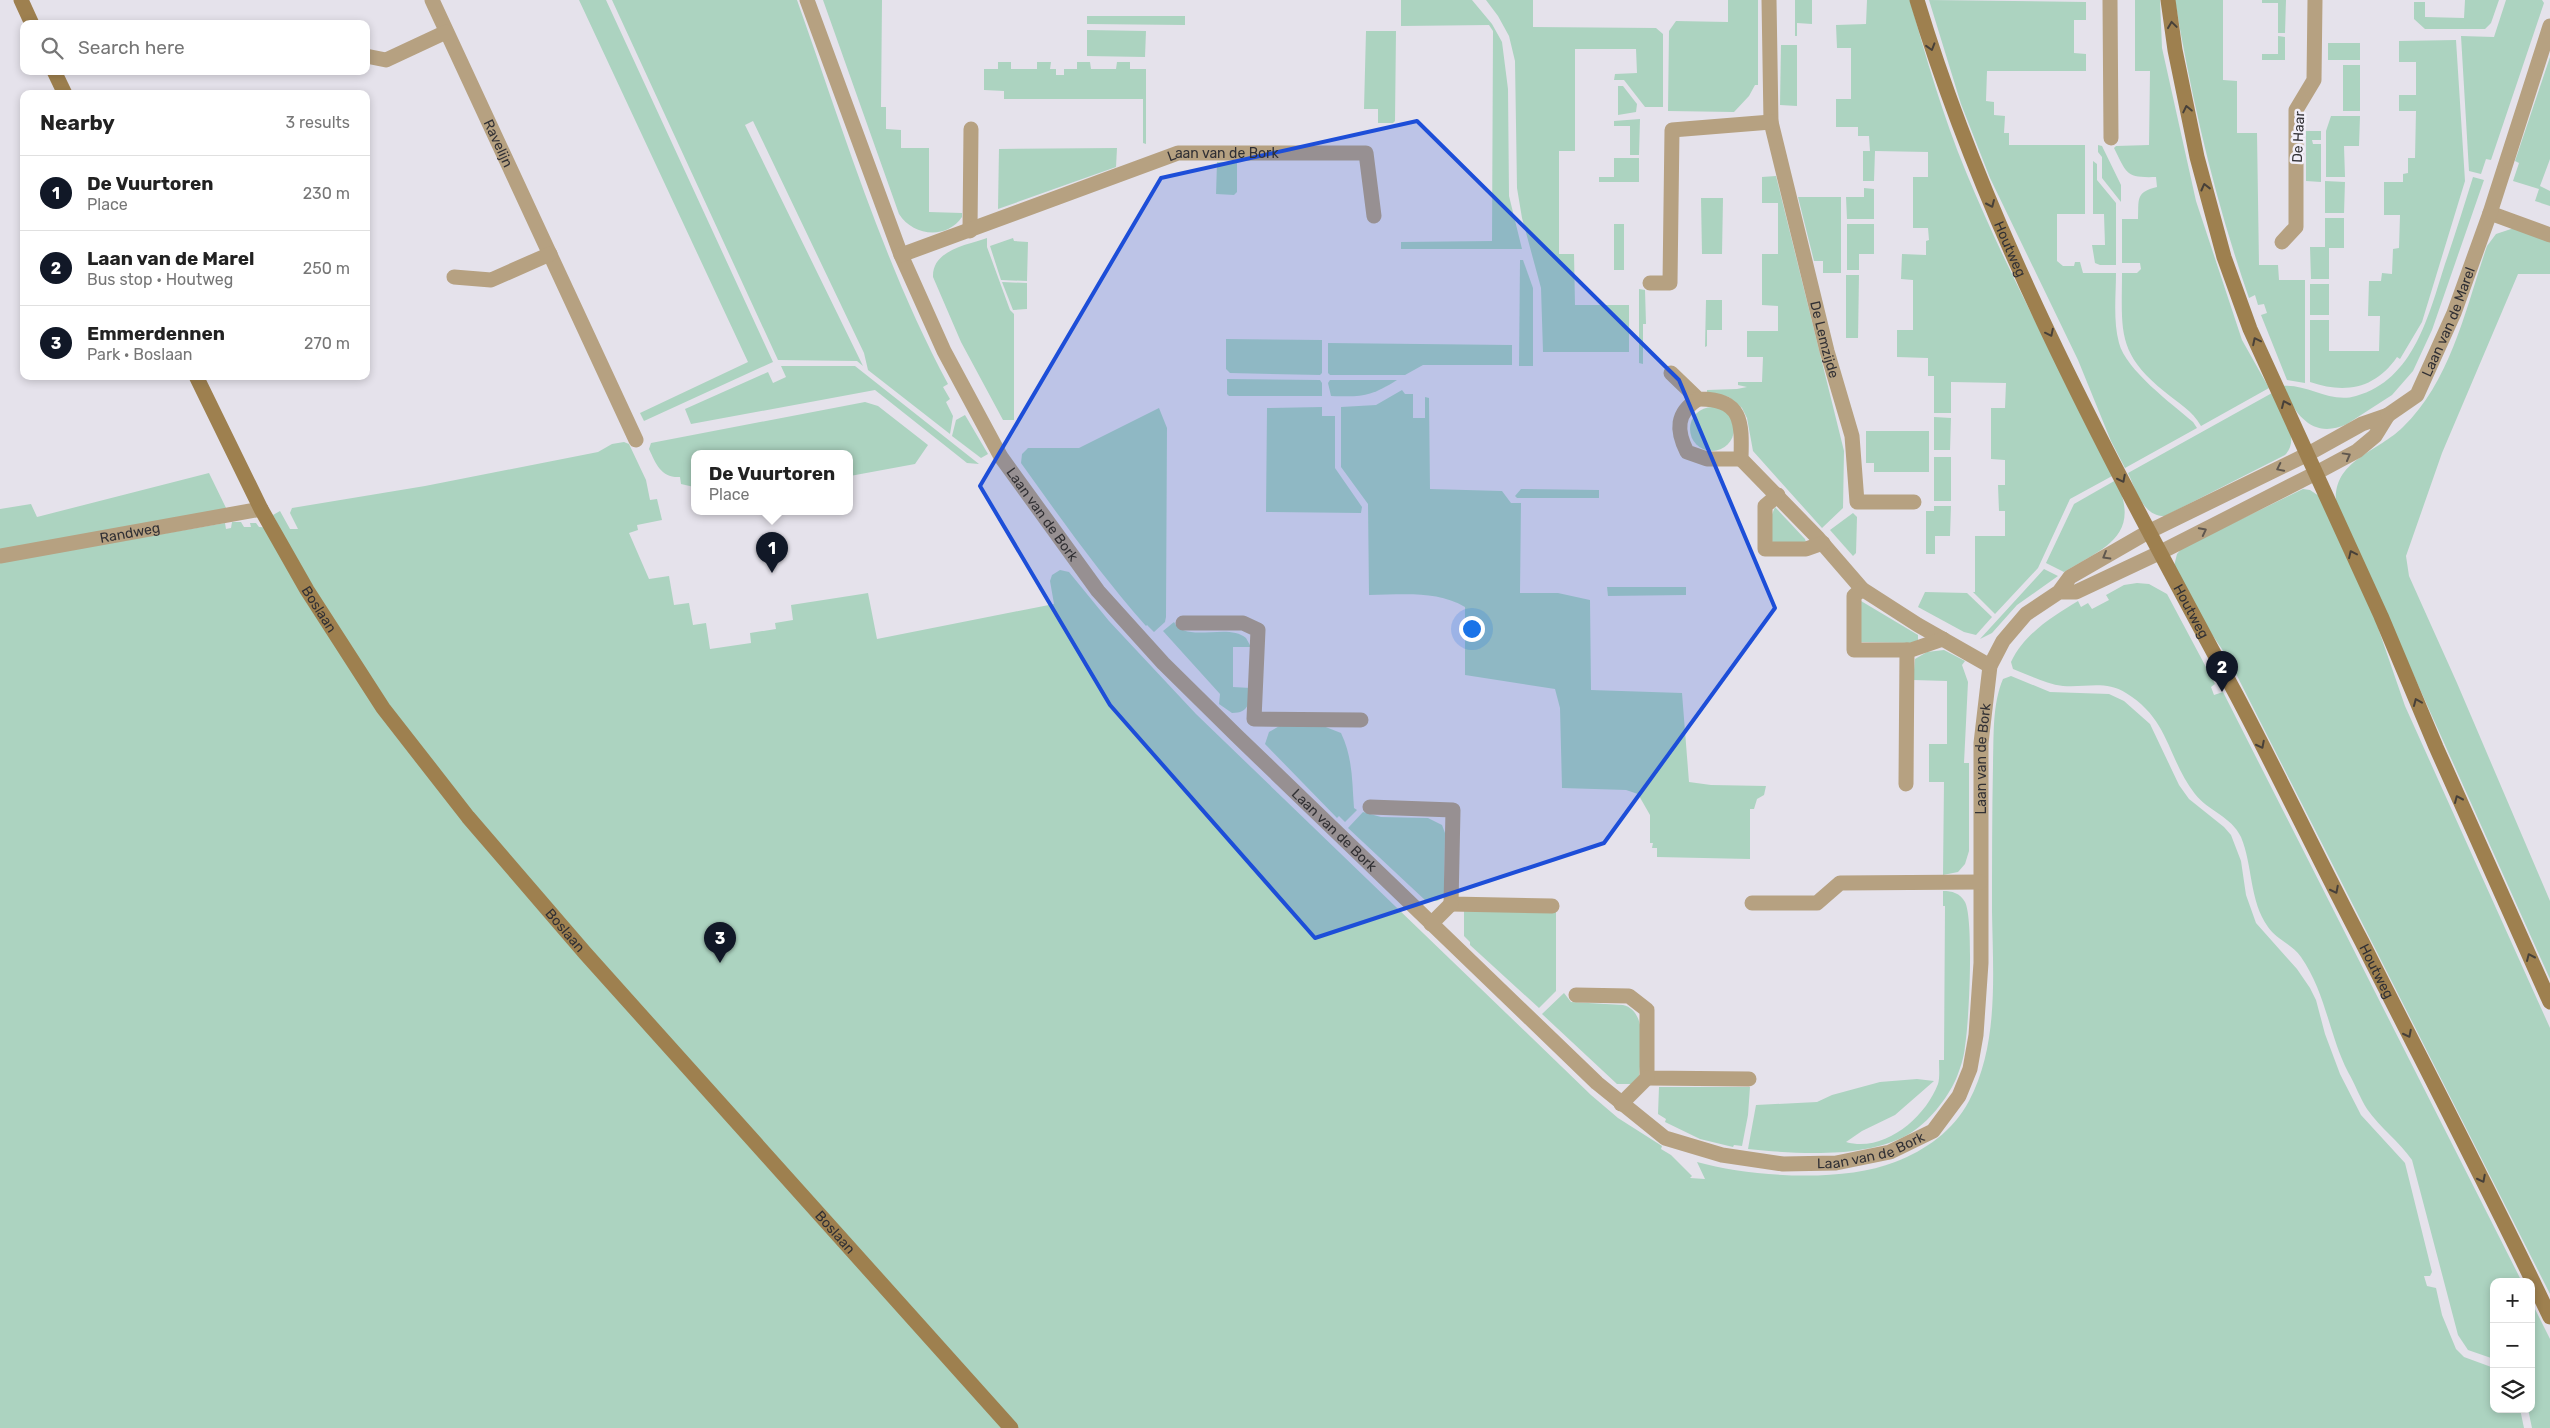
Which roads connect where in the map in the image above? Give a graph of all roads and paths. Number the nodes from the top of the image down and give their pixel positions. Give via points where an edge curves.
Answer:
1 (21, 0) edge
2 (432, 0) edge
3 (807, 0) edge
4 (1769, 0) edge
5 (1917, 0) edge
6 (2110, 0) edge
7 (2168, 0) edge
8 (2315, 0) edge
9 (30, 20) edge
10 (2550, 26) edge
11 (446, 32) junction
12 (370, 57) edge
13 (56, 75) edge
14 (62, 90) edge
15 (1771, 122) junction
16 (971, 129) dead end
17 (2111, 138) dead end
18 (2490, 214) junction
19 (1374, 216) dead end
20 (970, 231) junction
21 (2550, 235) edge
22 (2282, 242) dead end
23 (550, 254) junction
24 (901, 255) junction
25 (454, 277) dead end
26 (1650, 283) dead end
27 (1671, 373) dead end
28 (198, 380) edge
29 (1698, 399) junction
30 (2388, 415) junction
31 (636, 440) dead end
32 (2308, 454) junction
33 (1741, 459) junction
34 (2316, 473) junction
35 (1778, 495) junction
36 (1914, 502) dead end
37 (261, 509) junction
38 (2148, 532) junction
39 (1823, 543) junction
40 (2159, 553) junction
41 (0, 556) edge
42 (1862, 588) junction
43 (2059, 592) junction
44 (1183, 623) dead end
45 (1943, 639) junction
46 (1907, 650) junction
47 (1990, 666) junction
48 (1254, 719) junction
49 (1361, 720) dead end
50 (1236, 735) junction
51 (1906, 784) dead end
52 (1370, 806) dead end
53 (1980, 882) junction
54 (1752, 903) dead end
55 (1451, 904) junction
56 (1552, 906) dead end
57 (1431, 924) junction
58 (1576, 995) dead end
59 (2550, 1002) edge
60 (1647, 1078) junction
61 (1750, 1079) dead end
62 (1621, 1104) junction
63 (2550, 1317) edge
64 (1011, 1428) edge

1 - 9 street
2 - 11 street, Ravelijn
3 - 24 street, Laan van de Bork
4 - 15 street, De Lemzijde
5 -> 38 street, Houtweg via 1938,70 1971,159 2029,289
6 - 17 street
32 -> 7 street via 2250,329 2224,257 2197,157
8 - 22 street, De Haar via 2314,80 2296,110 2296,227
10 - 18 street, Laan van de Marel
11 - 12 street via 386,60
11 - 23 street, Ravelijn
13 - 14 street
15 - 26 street via 1672,130 1670,283
15 - 36 street, De Lemzijde via 1827,351 1852,436 1856,502
16 - 20 street
18 - 21 street
18 - 30 street, Laan van de Marel via 2454,314 2417,395
19 - 20 street, Laan van de Bork via 1366,153 1178,153
20 - 24 street, Laan van de Bork
23 - 25 street via 491,280
23 - 31 street, Ravelijn
24 - 50 street, Laan van de Bork via 944,351 1003,460 1098,591 1163,663
27 - 29 street
28 - 37 street, Boslaan
29 - 33 street via 1715,398 1733,408 1742,427
29 - 33 street via 1688,405 1680,416 1681,438 1687,452 1707,459
30 - 32 street, Laan van de Marel via 2362,424
34 -> 30 street, Laan van de Marel via 2357,451 2376,436
32 - 34 street
32 -> 38 street, Laan van de Marel
33 - 35 street
40 -> 34 street, Laan van de Marel
59 -> 34 street
35 - 39 street
35 - 39 street via 1765,506 1765,549 1806,549
37 - 41 street, Randweg
37 - 64 street, Boslaan via 307,590 383,708 468,817 585,953
38 - 40 street, Houtweg
38 -> 43 street, Laan van de Bork via 2070,578
39 - 42 street
40 - 43 street, Laan van de Bork via 2076,592
40 -> 63 street, Houtweg via 2239,701
42 - 45 street
42 - 46 street via 1854,596 1854,650
43 - 47 street, Laan van de Bork via 2026,614 2003,641
44 - 48 street via 1243,623 1258,630
45 - 46 street
45 - 47 street
46 - 51 street
47 - 53 street, Laan van de Bork via 1981,742
48 - 49 street
48 - 50 street
50 - 57 street, Laan van de Bork
52 - 55 street via 1452,810
53 - 54 street via 1840,883 1817,903
53 - 62 street, Laan van de Bork via 1981,963 1970,1069 1959,1096 1932,1131 1890,1152 1836,1163 1784,1164 1722,1155 1665,1138
55 - 56 street
55 - 57 street
57 - 62 street, Laan van de Bork
58 - 60 street via 1629,996 1647,1010
60 - 61 street
60 - 62 street

